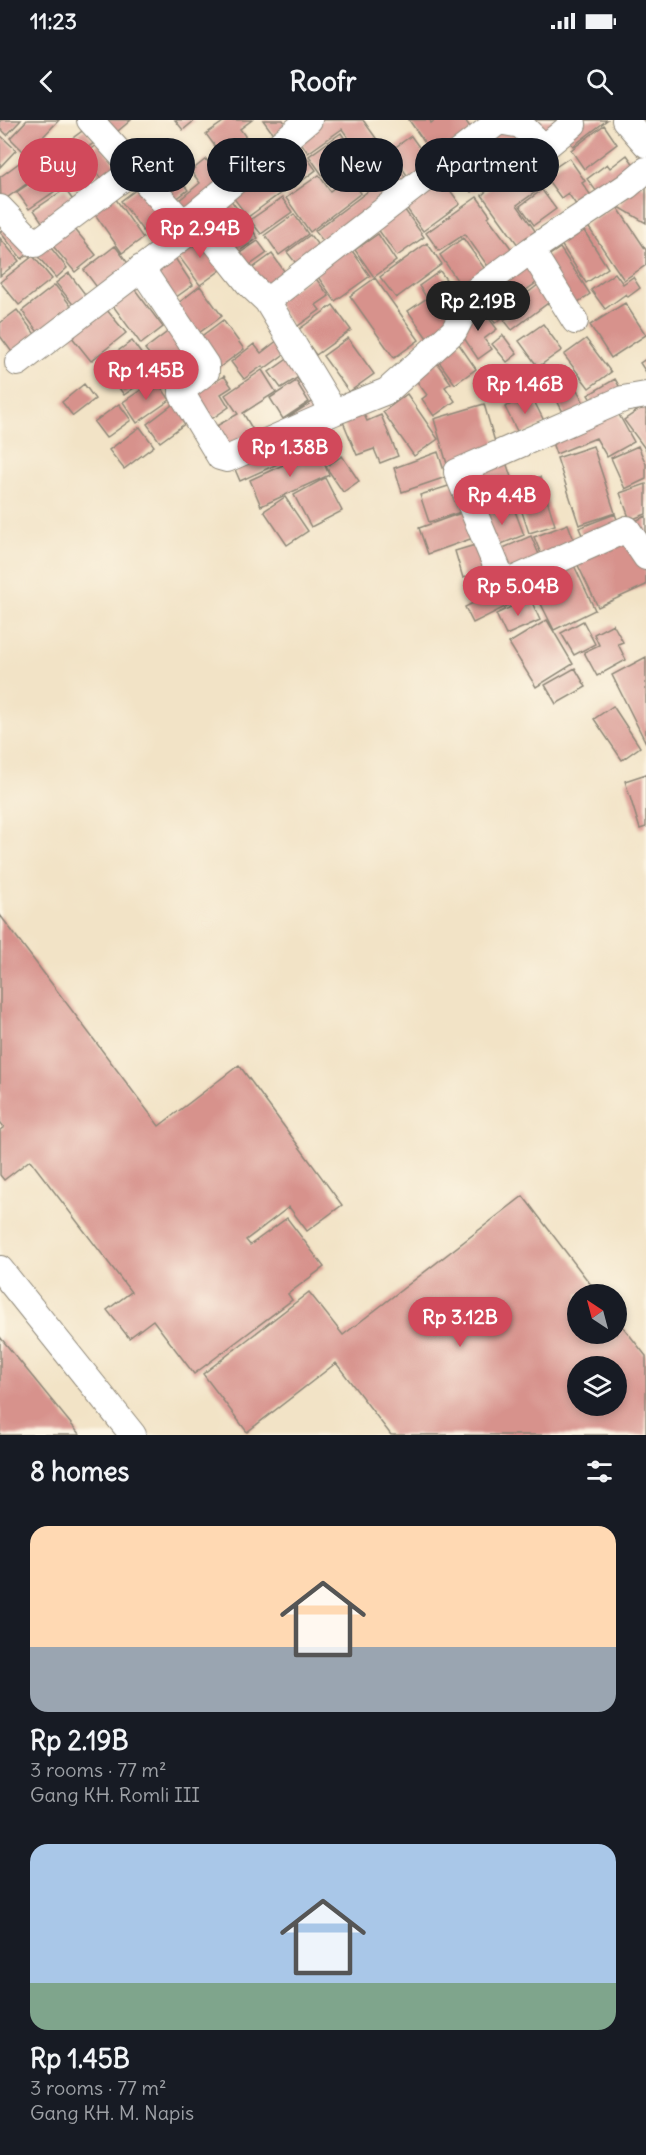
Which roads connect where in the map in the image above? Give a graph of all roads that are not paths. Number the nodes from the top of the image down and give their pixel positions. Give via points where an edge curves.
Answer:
1 (90, 120) edge
2 (309, 120) edge
3 (572, 120) edge
4 (625, 120) edge
5 (110, 142) edge
6 (646, 144) edge
7 (646, 170) edge
8 (110, 188) edge
9 (159, 192) edge
10 (0, 208) edge
11 (188, 219) junction
12 (531, 250) junction
13 (141, 268) junction
14 (267, 301) junction
15 (575, 321) dead end
16 (18, 363) dead end
17 (646, 395) edge
18 (334, 412) junction
19 (646, 557) edge
20 (0, 1269) edge
21 (133, 1435) edge

1 - 5 street
2 - 11 street
3 - 14 street via 573,124 544,148 521,125 499,121
4 - 6 street
7 - 12 street
8 - 10 street via 35,244
9 - 11 street
11 - 13 street via 189,232
11 - 14 street
12 - 15 street
12 - 18 street via 474,292 454,331 387,391
13 - 16 street
13 - 18 street via 206,364 206,372 182,394 220,457 227,459
14 - 18 street
17 - 19 street via 623,399 457,472 504,584 627,529
20 - 21 street

